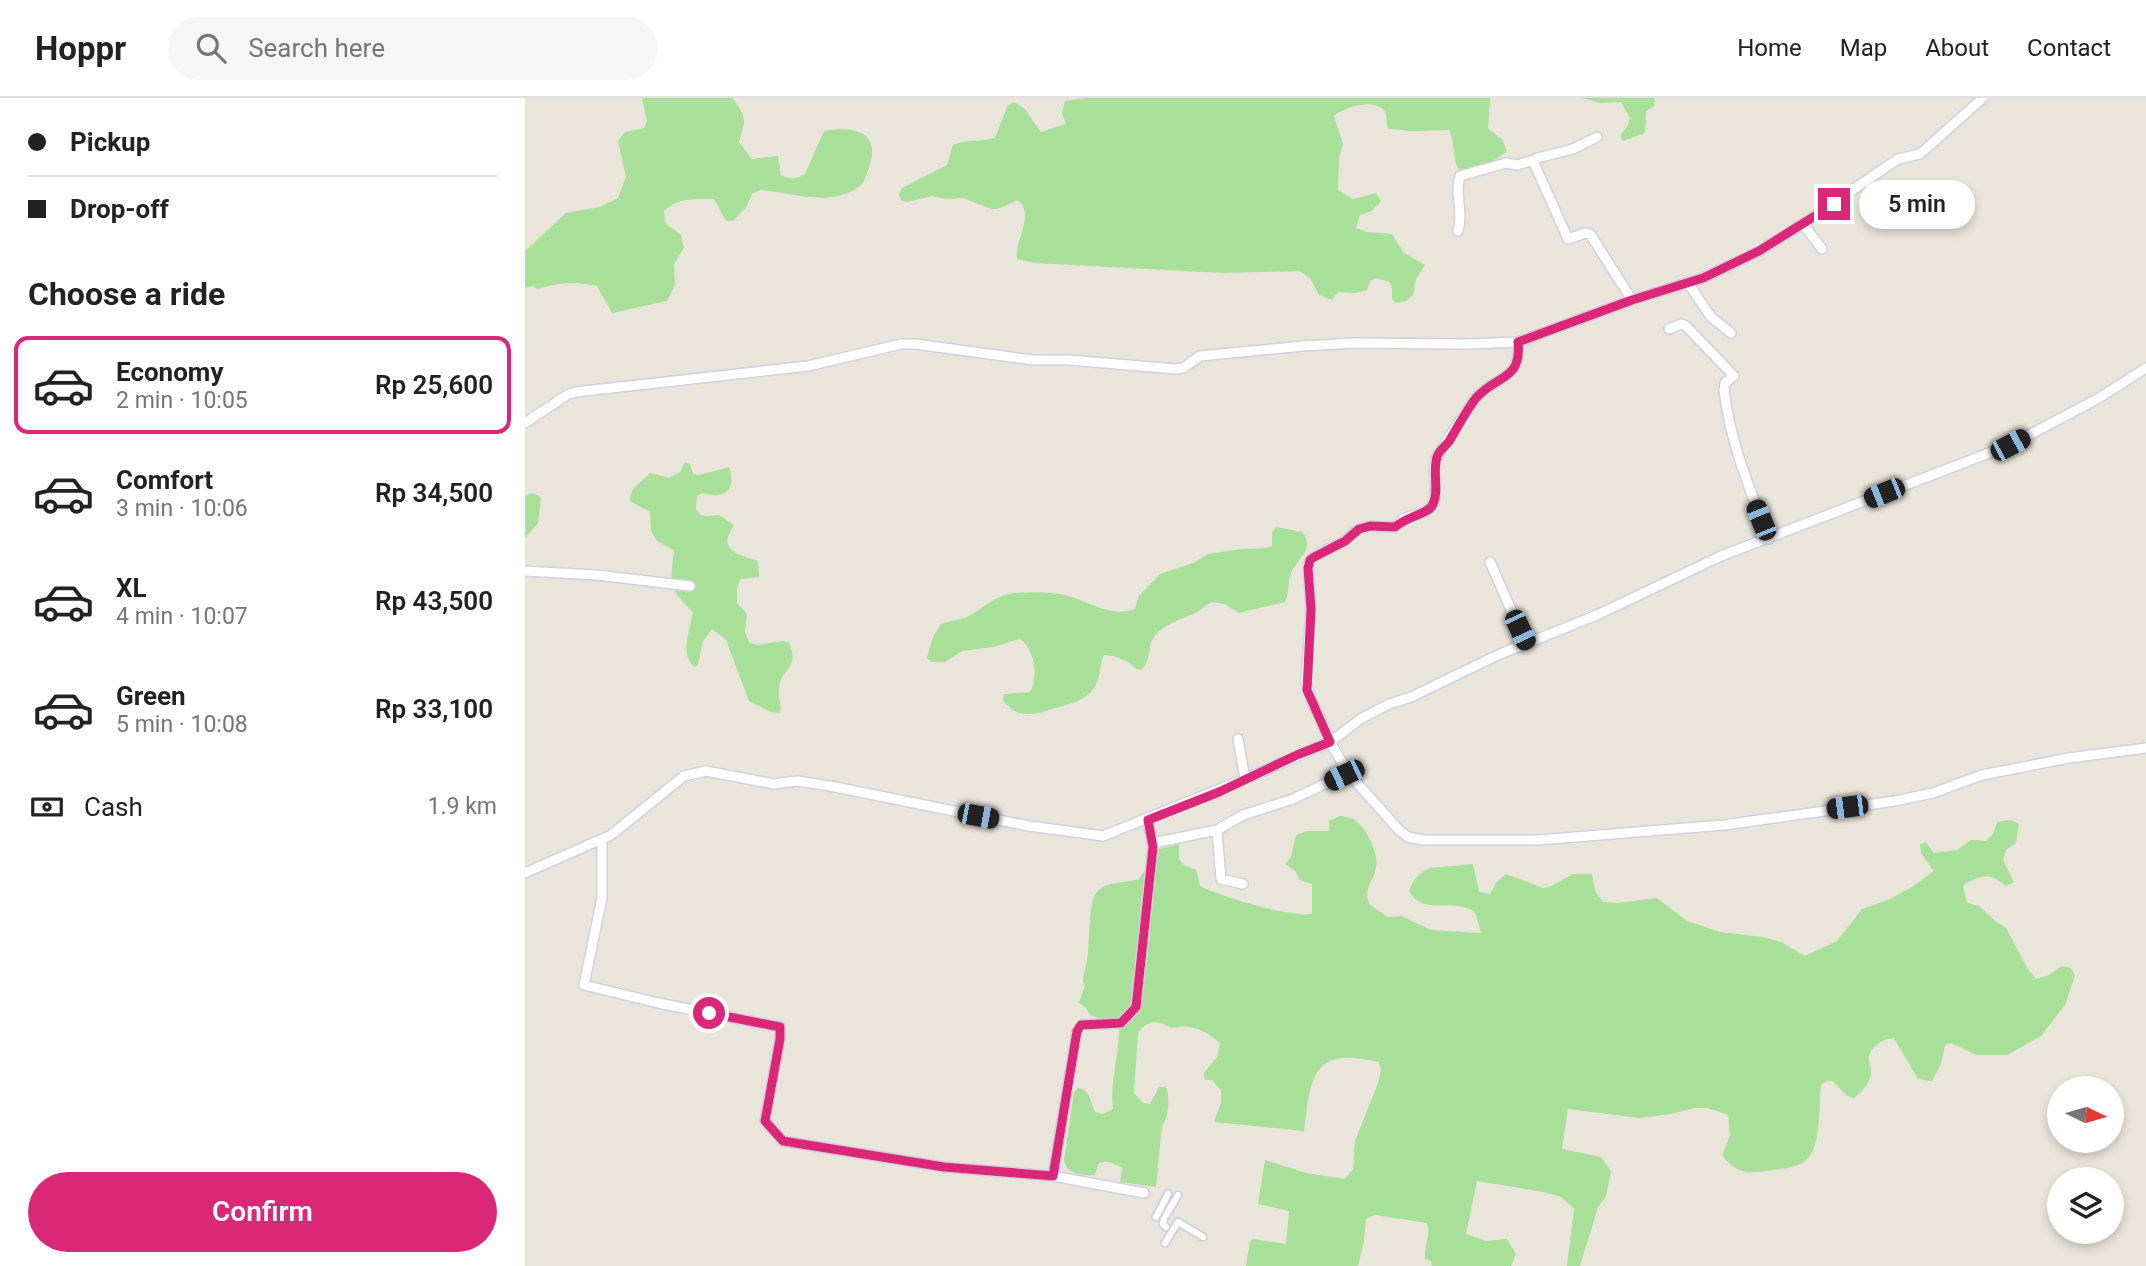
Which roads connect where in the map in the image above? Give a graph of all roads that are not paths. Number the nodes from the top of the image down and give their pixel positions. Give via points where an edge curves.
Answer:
1 (1983, 98) edge
2 (1597, 137) dead end
3 (1534, 160) junction
4 (1803, 224) junction
5 (1458, 231) dead end
6 (1822, 249) dead end
7 (1688, 283) junction
8 (1632, 300) junction
9 (1669, 329) dead end
10 (1731, 333) dead end
11 (1518, 342) junction
12 (2146, 368) edge
13 (525, 423) edge
14 (1769, 539) junction
15 (1490, 562) dead end
16 (525, 571) edge
17 (690, 586) dead end
18 (1526, 644) junction
19 (1237, 739) dead end
20 (1330, 742) junction
21 (2146, 748) edge
22 (1349, 774) junction
23 (1245, 779) junction
24 (1148, 820) junction
25 (1217, 830) junction
26 (602, 839) junction
27 (1153, 847) junction
28 (525, 873) edge
29 (1243, 884) dead end
30 (1053, 1176) junction
31 (1144, 1193) dead end
32 (1168, 1209) junction
33 (1156, 1217) dead end
34 (1203, 1237) dead end
35 (1165, 1243) dead end

1 - 4 street via 1920,154 1898,159
2 - 3 street
3 - 5 street via 1460,176
3 - 8 street via 1568,239 1590,234
4 - 6 street
4 - 7 street via 1759,251
7 - 8 street
7 - 10 street via 1711,317
8 - 11 street
9 - 14 street via 1686,326 1734,376 1724,390 1728,418
11 - 13 street via 1303,346 1200,356 1176,369 1033,360 901,344 808,366 575,392
11 - 20 street via 1515,368 1477,397 1437,456 1430,508 1395,527 1359,529 1310,560 1307,690
12 - 14 street via 2010,445
14 - 18 street
15 - 18 street
16 - 17 street
18 - 20 street via 1389,704
19 - 23 street
20 - 22 street
20 - 23 street
21 - 22 street via 1982,775 1895,801 1724,825 1538,840 1414,839 1399,830
22 - 25 street via 1293,799 1243,814
23 - 24 street
24 - 26 street via 1103,836 830,786 797,781 774,784 706,771 684,776
24 - 27 street
25 - 27 street via 1158,842
25 - 29 street via 1221,879
26 - 28 street
26 - 30 street via 602,898 584,985 780,1027 765,1121 783,1141 944,1167
27 - 30 street via 1136,1007 1121,1023 1081,1025 1077,1031
30 - 31 street
32 - 33 street
32 - 34 street
32 - 35 street

